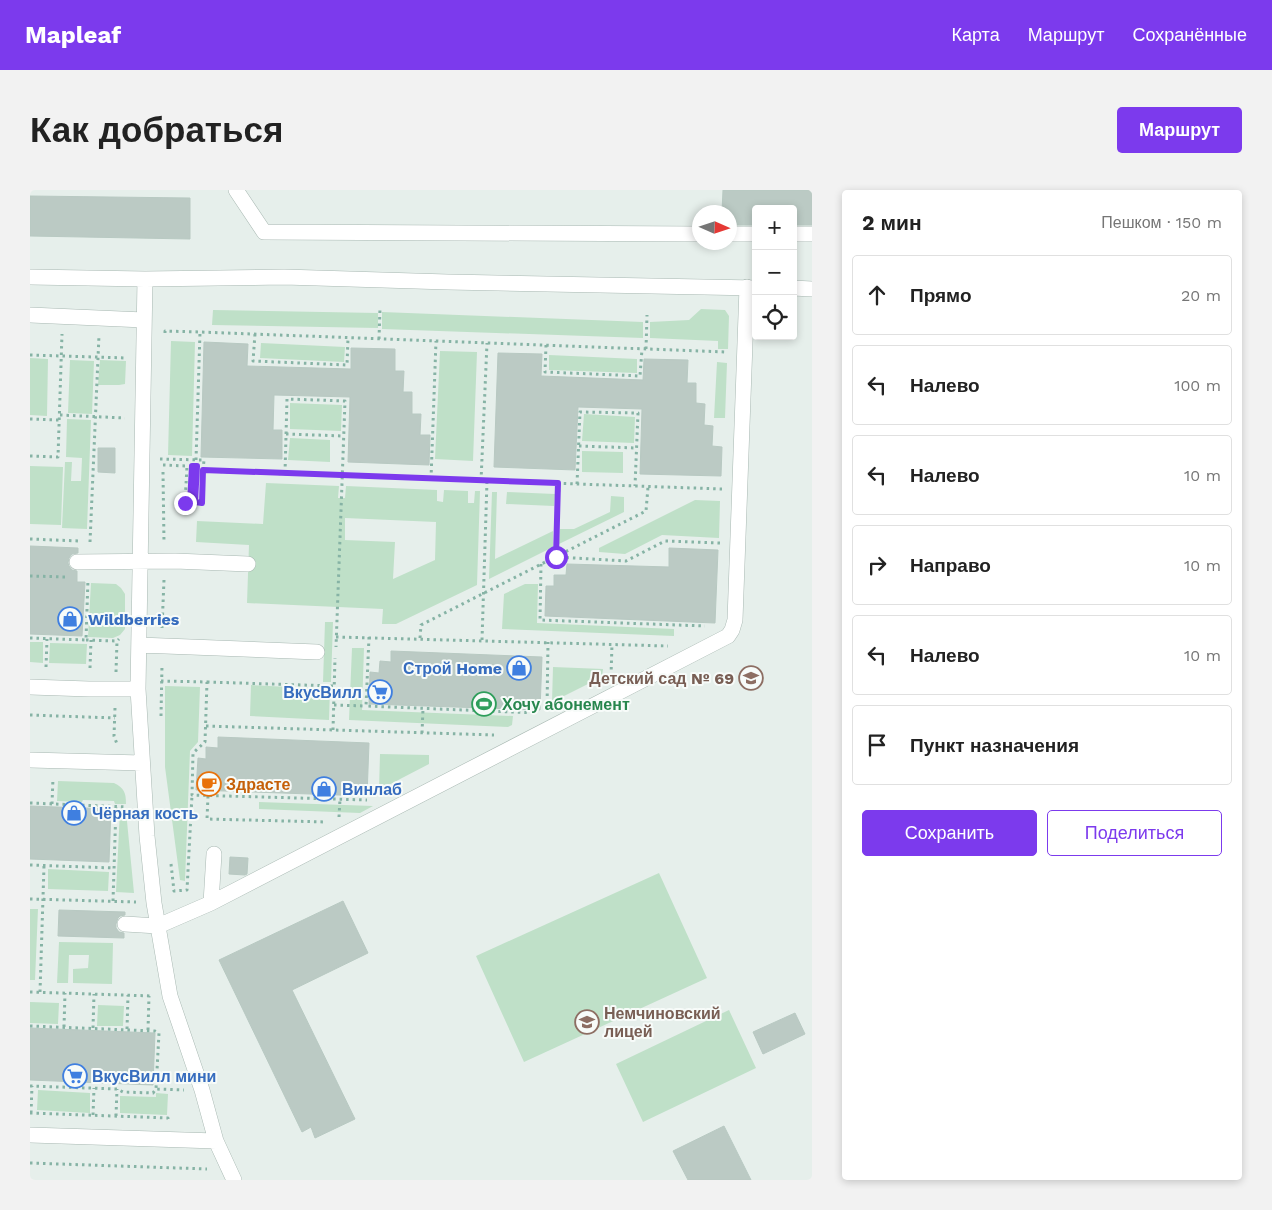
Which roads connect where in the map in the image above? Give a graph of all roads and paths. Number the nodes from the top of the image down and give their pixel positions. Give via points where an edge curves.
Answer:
1 (236, 190) edge
2 (692, 234) edge
3 (737, 234) edge
4 (752, 234) edge
5 (797, 234) edge
6 (812, 234) edge
7 (30, 277) edge
8 (145, 279) junction
9 (751, 287) edge
10 (797, 288) edge
11 (812, 289) edge
12 (380, 308) dead end
13 (30, 315) edge
14 (647, 315) dead end
15 (63, 316) junction
16 (99, 318) junction
17 (144, 320) junction
18 (200, 332) junction
19 (255, 334) junction
20 (348, 338) junction
21 (379, 339) junction
22 (165, 340) dead end
23 (436, 341) junction
24 (487, 343) junction
25 (546, 345) junction
26 (644, 349) junction
27 (731, 352) dead end
28 (30, 355) edge
29 (62, 356) junction
30 (98, 357) junction
31 (127, 358) dead end
32 (59, 418) junction
33 (95, 418) junction
34 (30, 419) edge
35 (143, 419) junction
36 (286, 434) junction
37 (344, 436) junction
38 (579, 446) junction
39 (636, 448) junction
40 (30, 456) edge
41 (163, 459) dead end
42 (178, 459) dead end
43 (196, 460) junction
44 (163, 465) junction
45 (203, 470) junction
46 (285, 474) junction
47 (342, 476) junction
48 (431, 479) junction
49 (481, 481) junction
50 (487, 481) junction
51 (558, 483) junction
52 (577, 484) junction
53 (635, 486) junction
54 (648, 487) junction
55 (725, 490) dead end
56 (90, 542) dead end
57 (723, 543) dead end
58 (556, 557) junction
59 (140, 561) junction
60 (164, 561) junction
61 (77, 562) dead end
62 (248, 564) dead end
63 (541, 564) junction
64 (30, 576) edge
65 (69, 577) dead end
66 (88, 578) dead end
67 (483, 594) junction
68 (714, 627) dead end
69 (336, 636) junction
70 (368, 637) junction
71 (30, 638) edge
72 (420, 638) junction
73 (47, 639) junction
74 (88, 640) junction
75 (482, 640) junction
76 (118, 641) dead end
77 (548, 642) junction
78 (612, 644) junction
79 (139, 645) junction
80 (162, 646) junction
81 (668, 650) dead end
82 (317, 652) dead end
83 (46, 667) dead end
84 (90, 668) dead end
85 (619, 675) dead end
86 (161, 681) junction
87 (207, 682) junction
88 (30, 686) edge
89 (334, 686) junction
90 (138, 689) junction
91 (334, 705) junction
92 (366, 706) junction
93 (423, 708) junction
94 (554, 708) dead end
95 (545, 713) junction
96 (30, 715) edge
97 (115, 718) dead end
98 (534, 718) dead end
99 (160, 720) dead end
100 (206, 726) junction
101 (333, 730) junction
102 (422, 733) junction
103 (491, 740) dead end
104 (30, 760) edge
105 (142, 763) junction
106 (54, 777) dead end
107 (192, 795) junction
108 (208, 796) junction
109 (340, 799) junction
110 (372, 800) dead end
111 (30, 803) edge
112 (52, 804) junction
113 (116, 806) junction
114 (124, 807) dead end
115 (330, 822) dead end
116 (339, 822) dead end
117 (214, 854) dead end
118 (171, 862) dead end
119 (30, 865) edge
120 (44, 866) junction
121 (114, 868) junction
122 (30, 899) edge
123 (43, 899) junction
124 (113, 901) junction
125 (154, 903) junction
126 (211, 903) junction
127 (125, 924) dead end
128 (158, 926) junction
129 (30, 992) edge
130 (40, 992) junction
131 (65, 993) junction
132 (94, 994) junction
133 (128, 995) junction
134 (149, 996) junction
135 (170, 996) junction
136 (30, 1026) edge
137 (64, 1027) junction
138 (93, 1028) junction
139 (127, 1030) junction
140 (148, 1030) junction
141 (31, 1086) edge
142 (94, 1088) junction
143 (117, 1089) junction
144 (156, 1089) junction
145 (202, 1090) junction
146 (30, 1113) edge
147 (93, 1115) dead end
148 (116, 1116) dead end
149 (30, 1135) edge
150 (216, 1141) junction
151 (30, 1163) edge
152 (207, 1169) dead end
153 (234, 1180) edge

1 - 2 lane via 264,232
3 - 4 lane
5 - 6 lane
7 - 8 lane
8 - 9 lane via 284,277
8 - 17 lane
9 - 126 lane via 735,620 728,636
10 - 11 lane
12 - 21 path
13 - 15 lane
14 - 26 path
15 - 16 lane
15 - 29 path
16 - 17 lane
16 - 30 path
17 - 35 lane
18 - 19 path
18 - 22 path via 165,331
18 - 43 path
19 - 20 path
19 - 20 path via 253,361 347,365
20 - 21 path
21 - 23 path
23 - 24 path
23 - 48 path
24 - 25 path
24 - 49 path
25 - 26 path
25 - 26 path via 545,372 555,373 640,376
26 - 27 path
28 - 29 path
29 - 30 path
29 - 32 path
30 - 31 path
30 - 33 path
32 - 33 path
32 - 34 path
32 - 40 path via 58,457
33 - 35 path
33 - 56 path
35 - 59 lane
36 - 37 path
36 - 37 path via 287,399 345,401
36 - 46 path
37 - 47 path
38 - 39 path
38 - 39 path via 580,412 638,414
38 - 52 path
39 - 53 path
41 - 44 path
42 - 43 path
43 - 45 path via 204,460
44 - 45 path via 187,466 185,503 190,503 192,466 197,466 195,502 202,503
44 - 60 path
45 - 46 path
46 - 47 path
47 - 48 path
47 - 69 path
48 - 49 path
49 - 50 path
50 - 51 path
50 - 67 path
51 - 52 path
51 - 58 path
52 - 53 path
53 - 54 path
54 - 55 path
54 - 58 path via 646,511
57 - 58 path via 666,541 626,560
58 - 63 path
59 - 60 lane
59 - 61 lane
59 - 79 lane
60 - 62 lane
60 - 80 path
63 - 67 path
63 - 68 path via 540,620
64 - 65 path
66 - 74 path
67 - 72 path via 421,625
67 - 75 path
69 - 70 path
69 - 89 path
70 - 72 path
70 - 92 path
71 - 73 path
72 - 75 path
73 - 74 path
73 - 83 path
74 - 76 path
74 - 84 path
75 - 77 path
77 - 78 path
77 - 95 path
78 - 81 path via 676,646
78 - 85 path via 610,679
79 - 80 lane
79 - 90 lane
80 - 82 lane
80 - 86 path
86 - 87 path
86 - 99 path
87 - 89 path
87 - 100 path
88 - 90 lane
89 - 91 path
90 - 105 lane
91 - 92 path
91 - 101 path
92 - 93 path
93 - 95 path
93 - 102 path
94 - 95 path
95 - 98 path
96 - 97 path
100 - 101 path
100 - 107 path via 205,742 193,753
101 - 102 path
102 - 103 path via 500,735
104 - 105 lane
105 - 125 lane
106 - 112 path
107 - 108 path
107 - 118 path via 187,890 174,891
108 - 109 path
108 - 115 path via 207,818
109 - 110 path
109 - 116 path
111 - 112 path
112 - 113 path
113 - 114 path
113 - 121 path
117 - 126 lane
119 - 120 path
120 - 121 path
120 - 123 path
121 - 124 path
122 - 123 path
123 - 124 path
123 - 130 path
124 - 125 path
125 - 128 lane
126 - 128 lane
127 - 128 lane
128 - 135 lane
129 - 130 path
130 - 131 path
131 - 132 path
131 - 137 path
132 - 133 path
132 - 138 path
133 - 134 path
133 - 139 path
134 - 135 path
134 - 140 path
135 - 145 lane
136 - 137 path
137 - 138 path
138 - 139 path
139 - 140 path
140 - 144 path via 159,1033
141 - 142 path
141 - 146 path
142 - 143 path
142 - 147 path
143 - 144 path via 153,1093
143 - 148 path
144 - 145 path
145 - 150 lane
149 - 150 lane
150 - 153 lane
151 - 152 path

